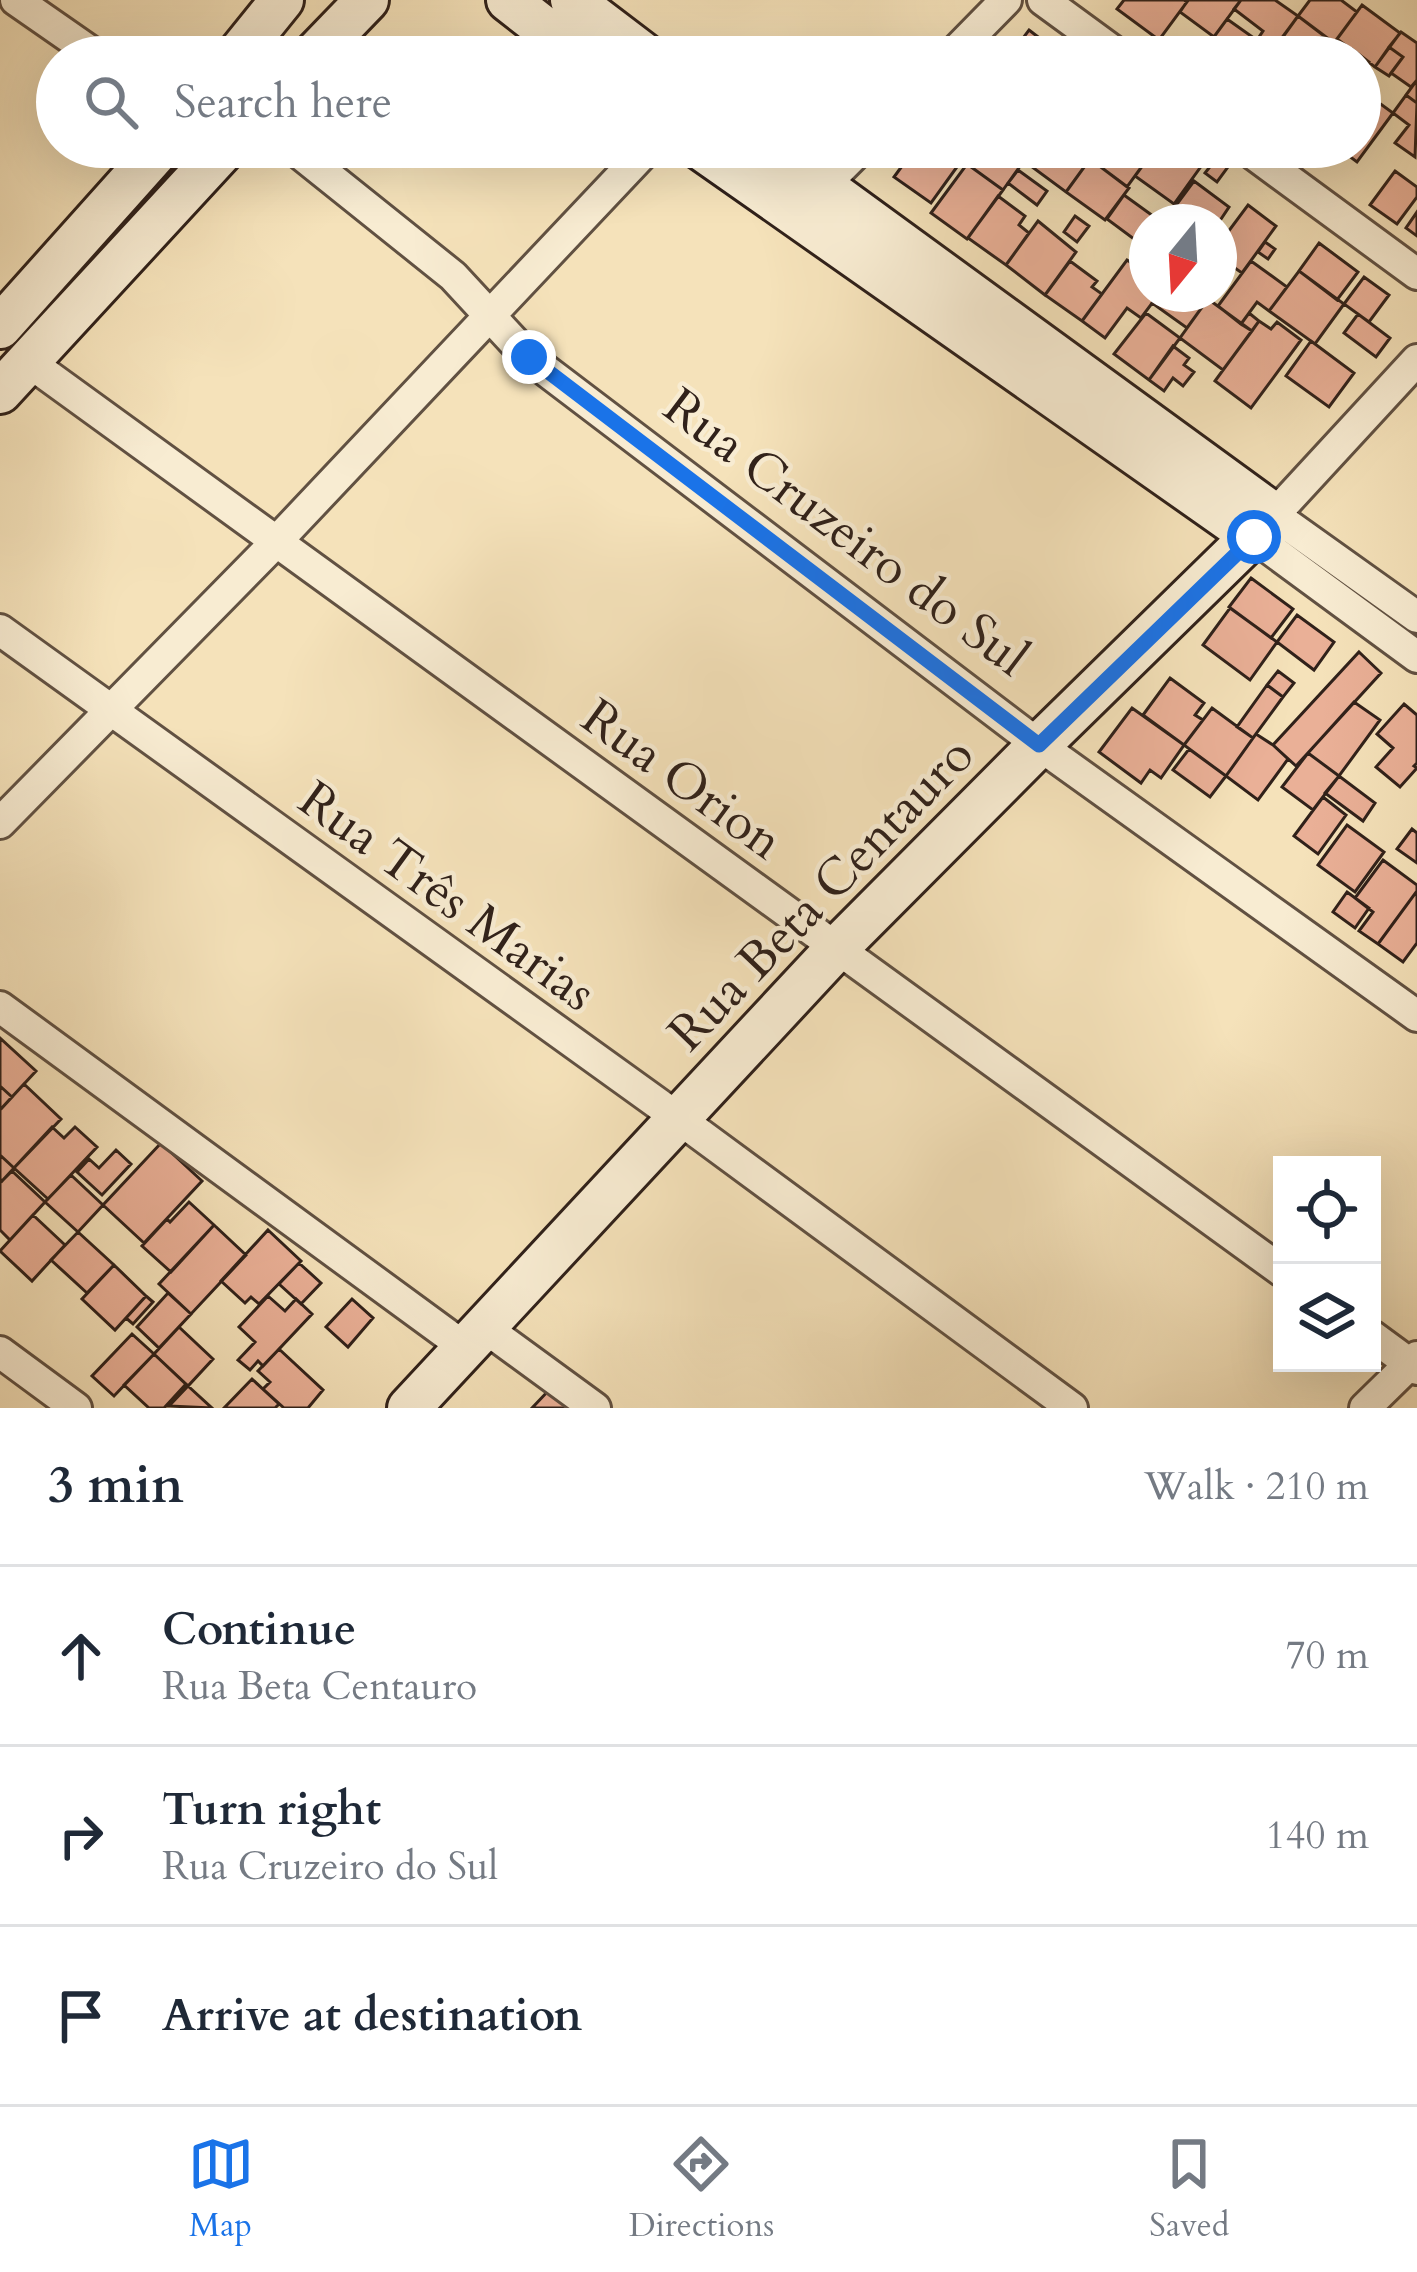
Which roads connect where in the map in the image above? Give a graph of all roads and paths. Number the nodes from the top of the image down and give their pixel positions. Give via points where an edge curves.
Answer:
1 (16, 0) edge
2 (282, 0) edge
3 (367, 0) edge
4 (508, 0) edge
5 (572, 0) edge
6 (1006, 0) edge
7 (1043, 0) edge
8 (68, 36) edge
9 (253, 36) edge
10 (332, 36) edge
11 (554, 36) edge
12 (619, 36) edge
13 (971, 36) edge
14 (1092, 36) edge
15 (142, 168) edge
16 (207, 168) edge
17 (318, 168) edge
18 (629, 168) edge
19 (730, 168) edge
20 (797, 168) edge
21 (842, 168) edge
22 (1273, 168) edge
23 (823, 187) junction
24 (1417, 274) edge
25 (491, 316) junction
26 (0, 327) edge
27 (1417, 360) edge
28 (15, 377) edge
29 (1264, 526) junction
30 (275, 543) junction
31 (1417, 617) edge
32 (0, 630) edge
33 (1417, 657) edge
34 (108, 711) junction
35 (1039, 745) junction
36 (0, 824) edge
37 (838, 948) junction
38 (0, 1007) edge
39 (1417, 1016) edge
40 (678, 1118) junction
41 (1273, 1264) edge
42 (476, 1338) junction
43 (1381, 1342) edge
44 (0, 1352) edge
45 (1415, 1363) edge
46 (76, 1408) edge
47 (410, 1408) edge
48 (596, 1408) edge
49 (1072, 1408) edge
50 (1365, 1408) edge

1 - 8 street
2 - 9 street
3 - 10 street
4 - 11 street
5 - 12 street
6 - 13 street
7 - 14 street
15 - 26 street
16 - 28 street
17 - 25 street, Rua Cruzeiro do Sul
18 - 25 street
19 - 29 street
20 - 23 street
21 - 23 street
22 - 24 street
23 - 29 street
25 - 30 street
25 - 35 street, Rua Cruzeiro do Sul via 529,357
27 - 29 street, Rua Beta Centauro
28 - 30 street, Rua Orion
29 - 31 street
29 - 33 street
29 - 35 street, Rua Beta Centauro
30 - 34 street
30 - 37 street, Rua Orion
32 - 34 street, Rua Três Marias
34 - 36 street
34 - 40 street, Rua Três Marias
35 - 37 street, Rua Beta Centauro
35 - 39 street, Rua Cruzeiro do Sul
37 - 40 street, Rua Beta Centauro
37 - 41 street, Rua Orion
38 - 42 street
40 - 42 street, Rua Beta Centauro
40 - 49 street, Rua Três Marias
42 - 47 street, Rua Beta Centauro
42 - 48 street
43 - 45 street
44 - 46 street
45 - 50 street

